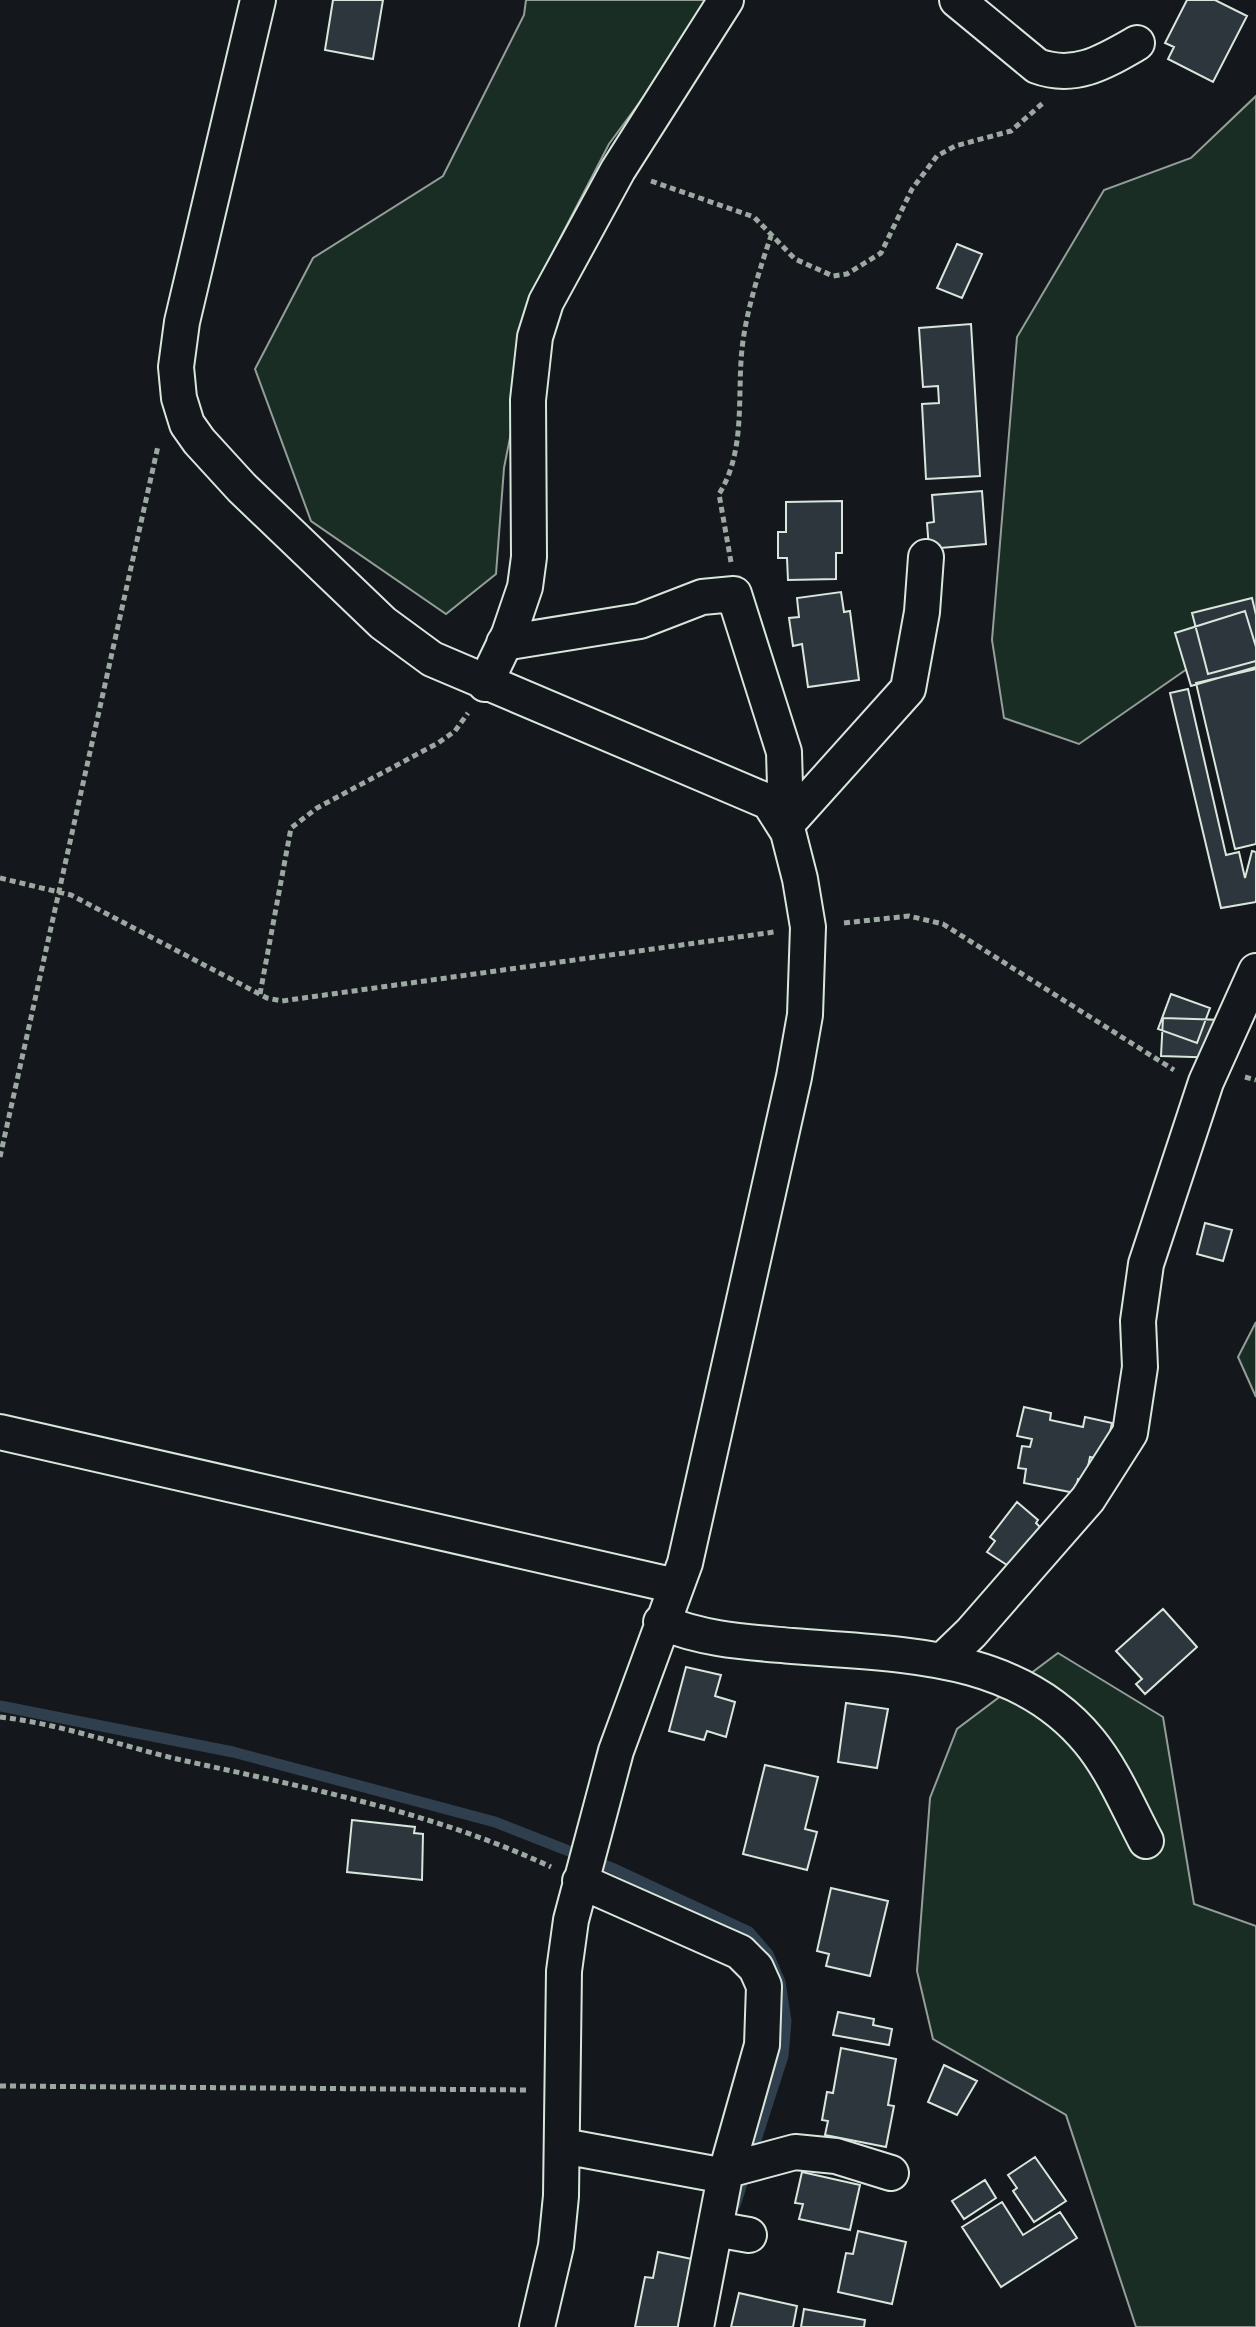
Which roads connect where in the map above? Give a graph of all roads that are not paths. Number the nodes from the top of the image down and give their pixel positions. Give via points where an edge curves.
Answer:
1 (258, 0) edge
2 (726, 0) edge
3 (957, 0) edge
4 (1137, 43) dead end
5 (926, 557) dead end
6 (504, 643) junction
7 (485, 684) junction
8 (779, 818) junction
9 (1256, 971) edge
10 (0, 1432) edge
11 (676, 1586) junction
12 (661, 1622) junction
13 (943, 1660) junction
14 (1146, 1841) dead end
15 (584, 1868) junction
16 (563, 2146) junction
17 (740, 2168) junction
18 (891, 2173) dead end
19 (715, 2229) junction
20 (749, 2235) dead end
21 (537, 2327) edge
22 (696, 2327) edge

1 - 7 street via 182,322 176,367 187,424 242,488 392,631 432,659
2 - 6 street via 618,170 546,302 535,337 526,455 529,557 525,587
3 - 4 street via 1037,66 1070,72 1100,64
5 - 8 street via 908,689
6 - 7 street
6 - 8 street via 640,621 702,597 734,594 784,752
7 - 8 street via 729,782 769,802
8 - 11 street via 800,879 808,927 808,982 794,1077
9 - 13 street via 1206,1082 1146,1264 1130,1433 1088,1499
10 - 11 street
11 - 12 street
12 - 13 street via 712,1639
12 - 15 street via 616,1751
13 - 14 street via 993,1673 1049,1702 1088,1740
15 - 16 street via 564,1971
15 - 17 street via 722,1942 756,1968 766,2007
16 - 17 street
16 - 21 street via 556,2246
17 - 18 street via 795,2152 836,2156
17 - 19 street
19 - 20 street
19 - 22 street

